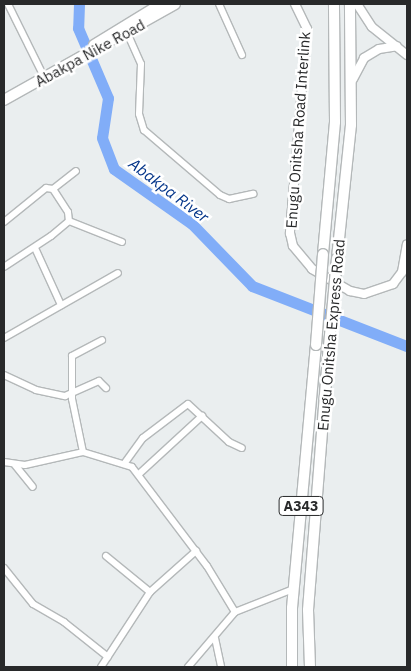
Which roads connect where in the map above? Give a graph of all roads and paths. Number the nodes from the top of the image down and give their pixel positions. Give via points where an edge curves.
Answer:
1 (8, 4) edge
2 (161, 4) edge
3 (175, 4) edge
4 (219, 4) edge
5 (295, 4) edge
6 (334, 4) edge
7 (350, 4) edge
8 (357, 4) edge
9 (126, 29) junction
10 (397, 46) junction
11 (242, 55) dead end
12 (407, 55) edge
13 (44, 76) junction
14 (353, 79) junction
15 (4, 93) edge
16 (4, 100) edge
17 (76, 171) dead end
18 (53, 189) junction
19 (253, 194) dead end
20 (68, 221) junction
21 (4, 222) edge
22 (122, 242) dead end
23 (407, 244) edge
24 (35, 248) junction
25 (4, 267) edge
26 (118, 273) dead end
27 (61, 305) junction
28 (4, 338) edge
29 (102, 340) dead end
30 (4, 376) edge
31 (106, 388) dead end
32 (70, 392) junction
33 (202, 416) junction
34 (242, 448) dead end
35 (83, 452) junction
36 (4, 462) edge
37 (124, 464) junction
38 (15, 465) junction
39 (139, 474) junction
40 (33, 486) dead end
41 (196, 551) junction
42 (106, 556) dead end
43 (4, 568) edge
44 (293, 589) junction
45 (150, 592) junction
46 (235, 612) junction
47 (215, 638) junction
48 (108, 657) junction
49 (101, 667) edge
50 (188, 667) edge
51 (220, 667) edge
52 (292, 667) edge
53 (310, 667) edge

1 - 13 street
2 - 9 main road, Abakpa Nike Road
3 - 9 main road, Abakpa Nike Road
4 - 11 street
5 - 23 street, Enugu Onitsha Road Interlink via 307,29 290,233 293,246 312,269 350,291 364,294 393,284 402,272
6 - 44 main road, Enugu Onitsha Express Road / A343, bridge via 335,122
7 - 14 main road, Enugu Onitsha Express Road / A343
8 - 10 street via 372,27
9 - 13 main road, Abakpa Nike Road
9 - 19 street via 141,64 140,121 154,138 220,195 229,199
10 - 12 street
10 - 14 street via 379,49 364,58
13 - 15 main road, Abakpa Nike Road
13 - 16 main road, Abakpa Nike Road
14 - 53 main road, Enugu Onitsha Express Road / A343, bridge via 308,601
17 - 18 street
18 - 20 street via 68,212
18 - 21 street via 46,188
20 - 22 street
20 - 24 street
24 - 25 street
24 - 27 street
26 - 27 street via 94,290
27 - 28 street
29 - 32 street via 72,356
30 - 32 street via 36,390
31 - 32 street via 98,381
32 - 35 street
33 - 34 street via 229,442
33 - 37 street via 192,405 184,406 143,438
33 - 39 street
35 - 37 street
35 - 38 street
36 - 38 street
37 - 39 street
38 - 40 street
39 - 41 street
41 - 45 street
41 - 46 street
42 - 45 street
43 - 48 street via 32,604 64,622
44 - 46 street
44 - 52 main road, Enugu Onitsha Express Road / A343
45 - 48 street
46 - 47 street
47 - 50 street
47 - 51 street
48 - 49 street

